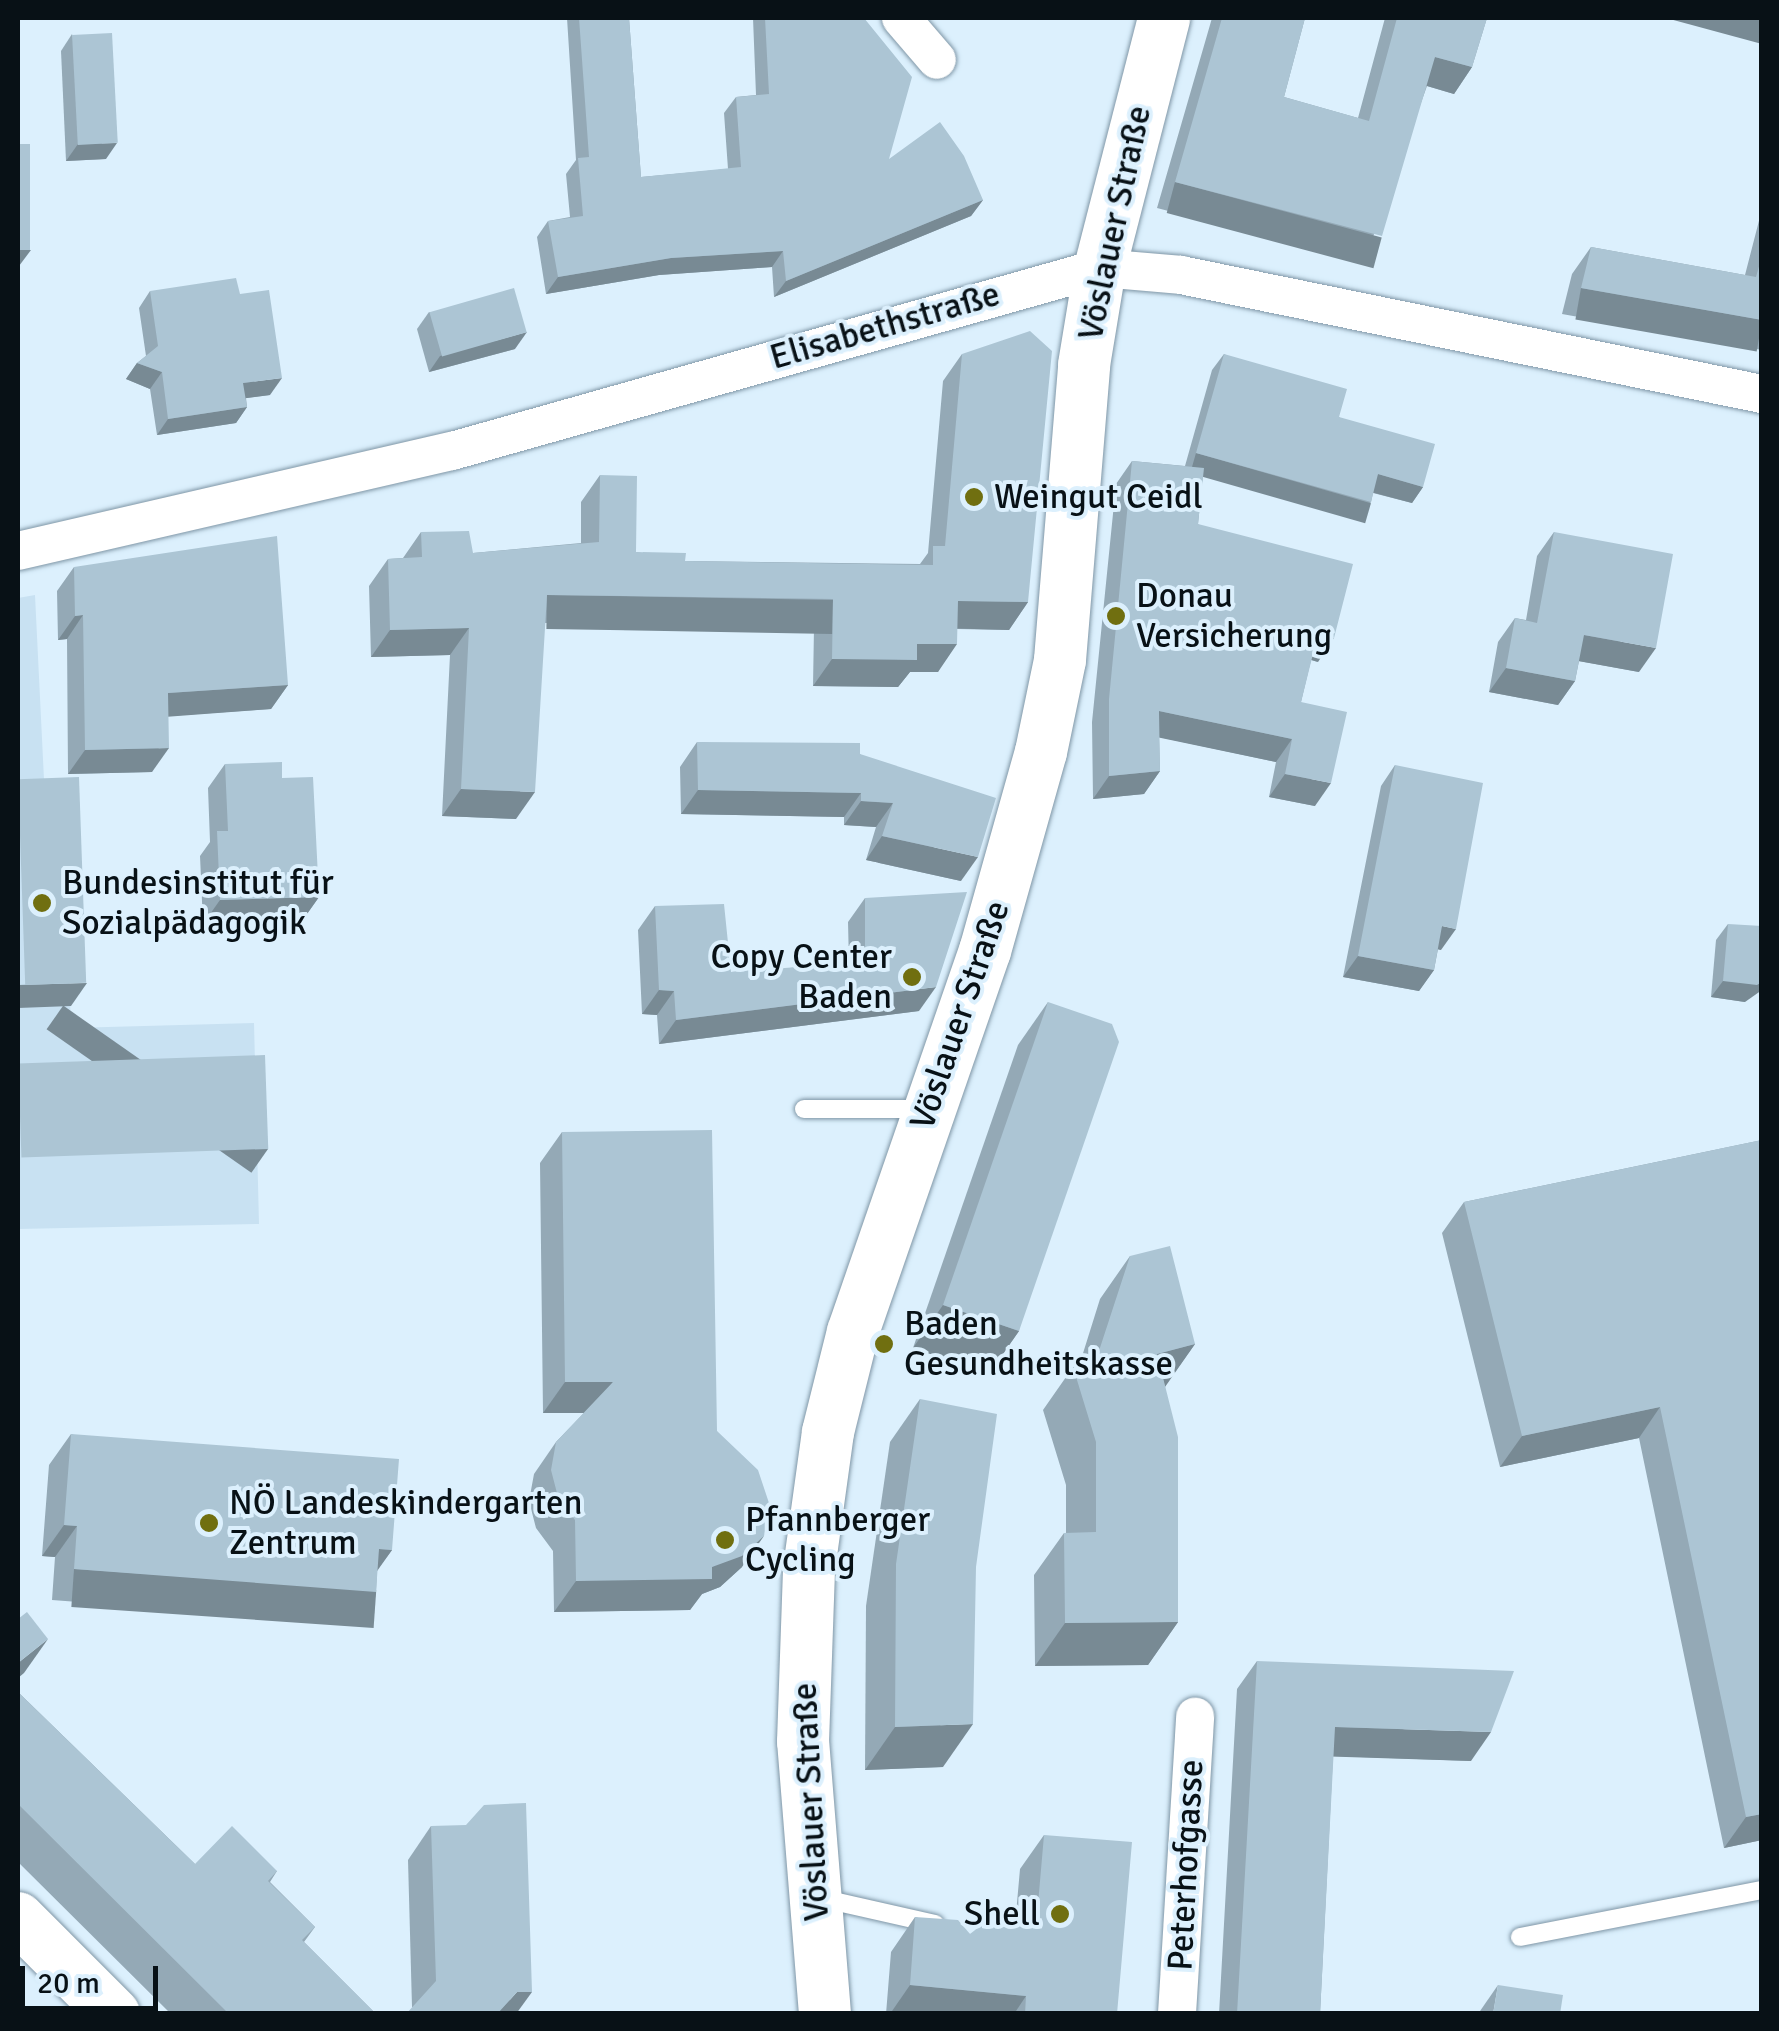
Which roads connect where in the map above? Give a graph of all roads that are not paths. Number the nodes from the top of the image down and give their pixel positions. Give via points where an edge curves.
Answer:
1 (901, 18) edge
2 (1164, 18) edge
3 (937, 60) dead end
4 (1100, 268) junction
5 (1762, 394) edge
6 (18, 551) edge
7 (804, 1109) dead end
8 (928, 1109) junction
9 (1194, 1717) dead end
10 (1762, 1890) edge
11 (814, 1896) junction
12 (18, 1918) edge
13 (1520, 1937) dead end
14 (948, 1949) edge
15 (114, 2014) edge
16 (825, 2014) edge
17 (1177, 2014) edge

1 - 3 street
2 - 4 street, Vöslauer Straße
4 - 5 street, Elisabethstraße via 1181,274
4 - 6 street, Elisabethstraße via 452,451
4 - 8 street, Vöslauer Straße via 1084,366 1060,660 984,950
7 - 8 lane
8 - 11 street, Vöslauer Straße via 852,1332 828,1432 804,1650
9 - 17 street, Peterhofgasse
10 - 13 lane
11 - 14 lane via 936,1925
11 - 16 street, Vöslauer Straße
12 - 15 street

